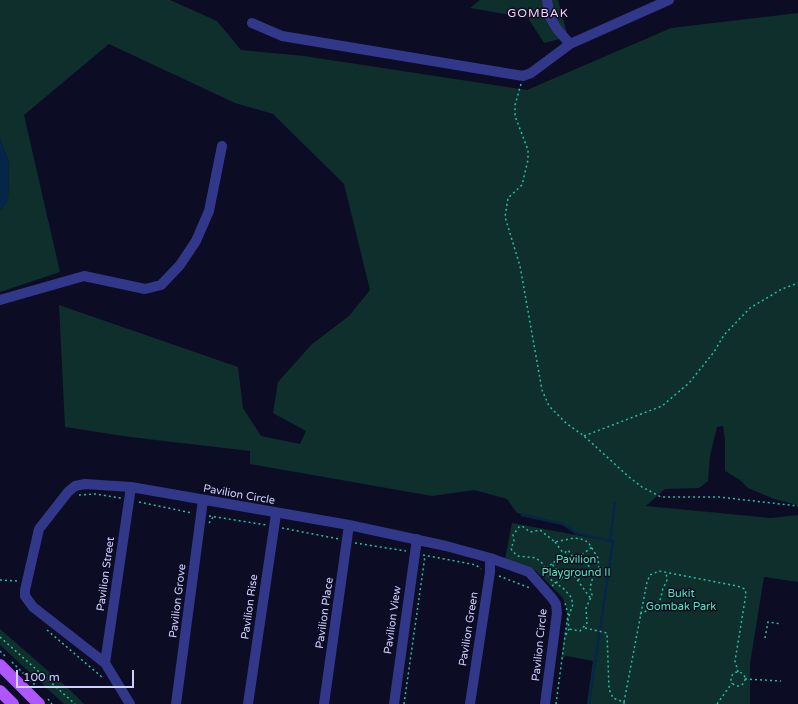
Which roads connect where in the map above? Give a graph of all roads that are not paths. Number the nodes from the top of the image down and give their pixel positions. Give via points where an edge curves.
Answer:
1 (547, 0) edge
2 (669, 0) edge
3 (252, 23) dead end
4 (570, 44) junction
5 (222, 146) dead end
6 (0, 300) edge
7 (131, 487) junction
8 (203, 500) junction
9 (276, 514) junction
10 (349, 525) junction
11 (417, 539) junction
12 (490, 558) junction
13 (105, 664) junction
14 (0, 665) edge
15 (0, 691) edge
16 (13, 704) edge
17 (39, 704) edge
18 (130, 704) edge
19 (176, 704) edge
20 (248, 704) edge
21 (324, 704) edge
22 (394, 704) edge
23 (470, 704) edge
24 (545, 704) edge

1 - 4 street via 550,17
2 - 4 street
3 - 4 street via 282,36 523,76 531,73
5 - 6 street via 209,212 196,241 180,265 161,285 144,289 84,276
7 - 8 street, Pavilion Circle
7 - 13 street, Pavilion Street
7 - 13 street, Pavilion Circle via 85,484 75,486 68,492 39,530 25,590 25,596 33,607
8 - 9 street, Pavilion Circle
8 - 19 street, Pavilion Grove
9 - 10 street, Pavilion Circle
9 - 20 street, Pavilion Rise
10 - 11 street, Pavilion Circle
10 - 21 street, Pavilion Place
11 - 12 street, Pavilion Circle
11 - 22 street, Pavilion View
12 - 23 street, Pavilion Green
12 - 24 street, Pavilion Circle via 529,572 556,604
13 - 18 street, Pavilion Circle
14 - 17 main road
15 - 16 main road

